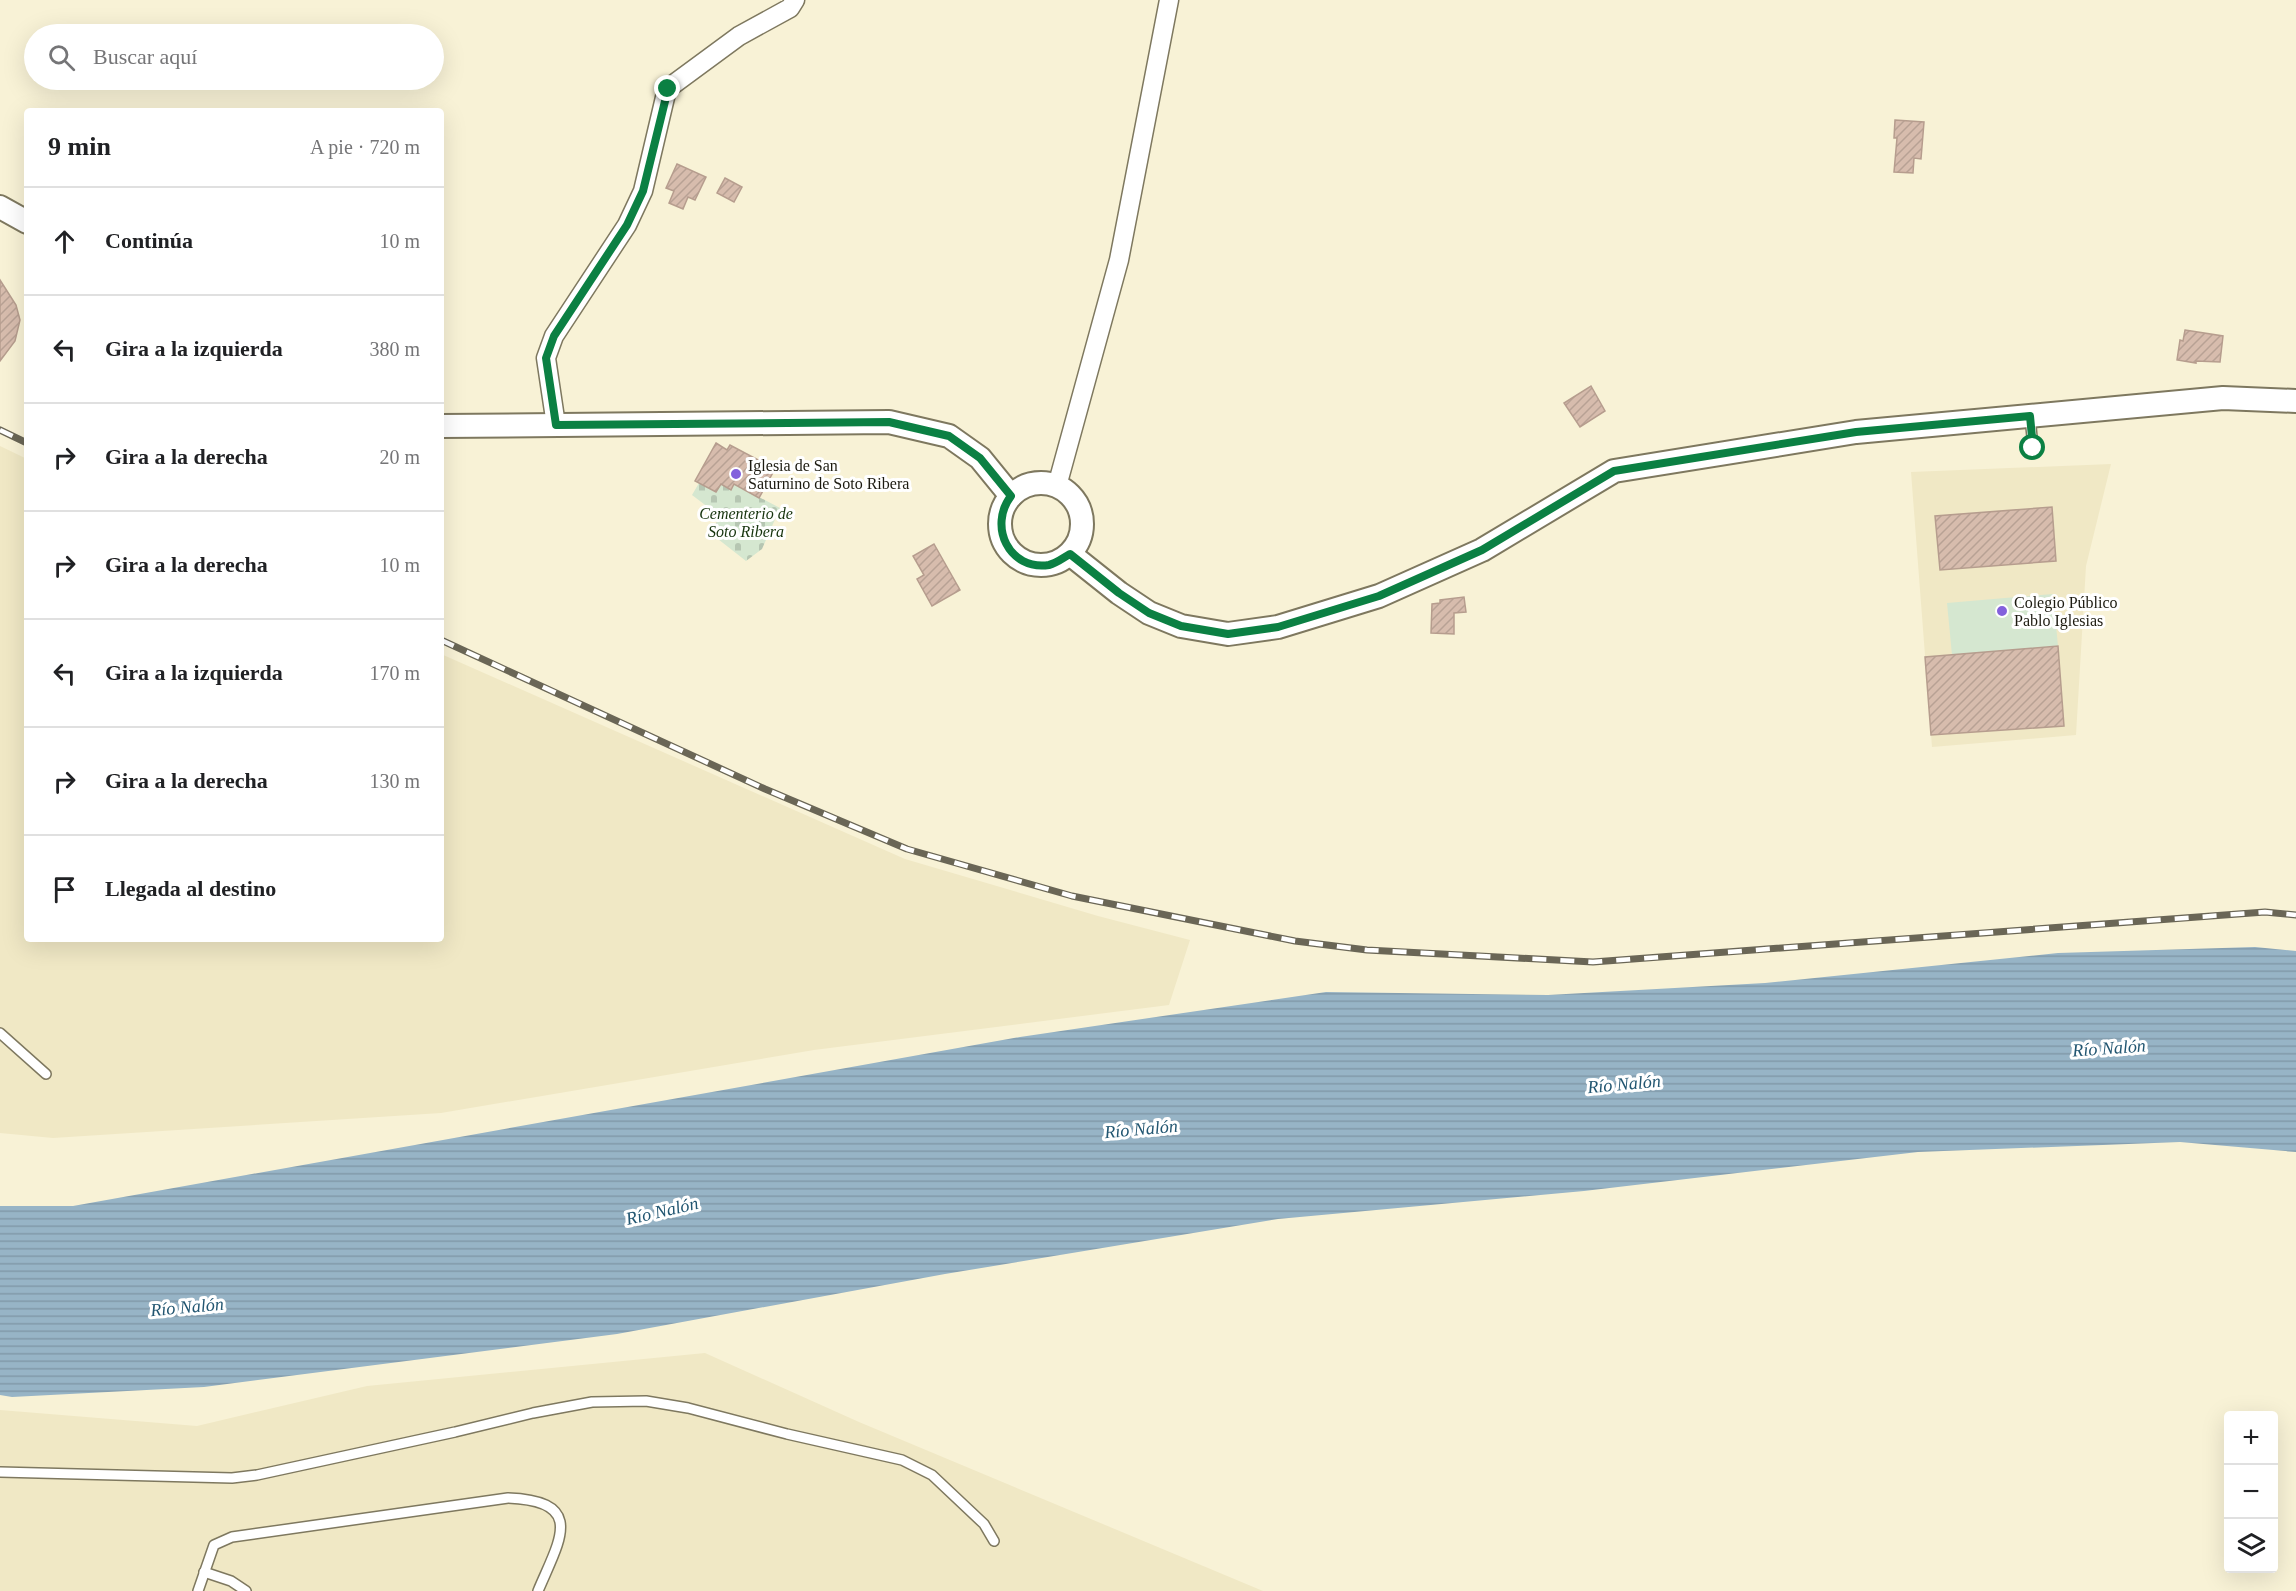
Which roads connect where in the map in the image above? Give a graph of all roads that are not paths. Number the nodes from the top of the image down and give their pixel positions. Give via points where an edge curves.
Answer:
1 (795, 0) edge
2 (1169, 0) edge
3 (0, 207) edge
4 (24, 220) edge
5 (2296, 400) edge
6 (2030, 416) junction
7 (556, 425) junction
8 (444, 426) edge
9 (2033, 448) dead end
10 (1057, 486) junction
11 (1011, 496) junction
12 (1070, 554) junction
13 (0, 1033) edge
14 (46, 1074) dead end
15 (0, 1472) edge
16 (994, 1541) dead end
17 (204, 1572) junction
18 (198, 1591) edge
19 (246, 1591) edge
20 (538, 1591) edge

1 - 7 street via 790,8 739,36 668,89 643,191 627,225 554,336 546,358
2 - 10 street via 1119,260
3 - 4 street
5 - 6 street via 2223,398
6 - 9 lane
6 - 12 street via 1856,432 1614,471 1482,550 1379,596 1278,627 1228,634 1181,626 1149,613
7 - 8 street
7 - 11 street via 889,422 949,436 980,458
10 - 11 street via 1030,484
10 - 12 street via 1071,494 1083,520 1082,534
11 - 12 street via 1000,524 1002,538 1010,550 1035,565 1049,565
13 - 14 lane
15 - 16 lane via 249,1476 592,1402 646,1401 902,1460 932,1475 984,1524
17 - 18 lane
17 - 19 lane
17 - 20 lane via 214,1545 232,1537 527,1498 553,1508 561,1529

